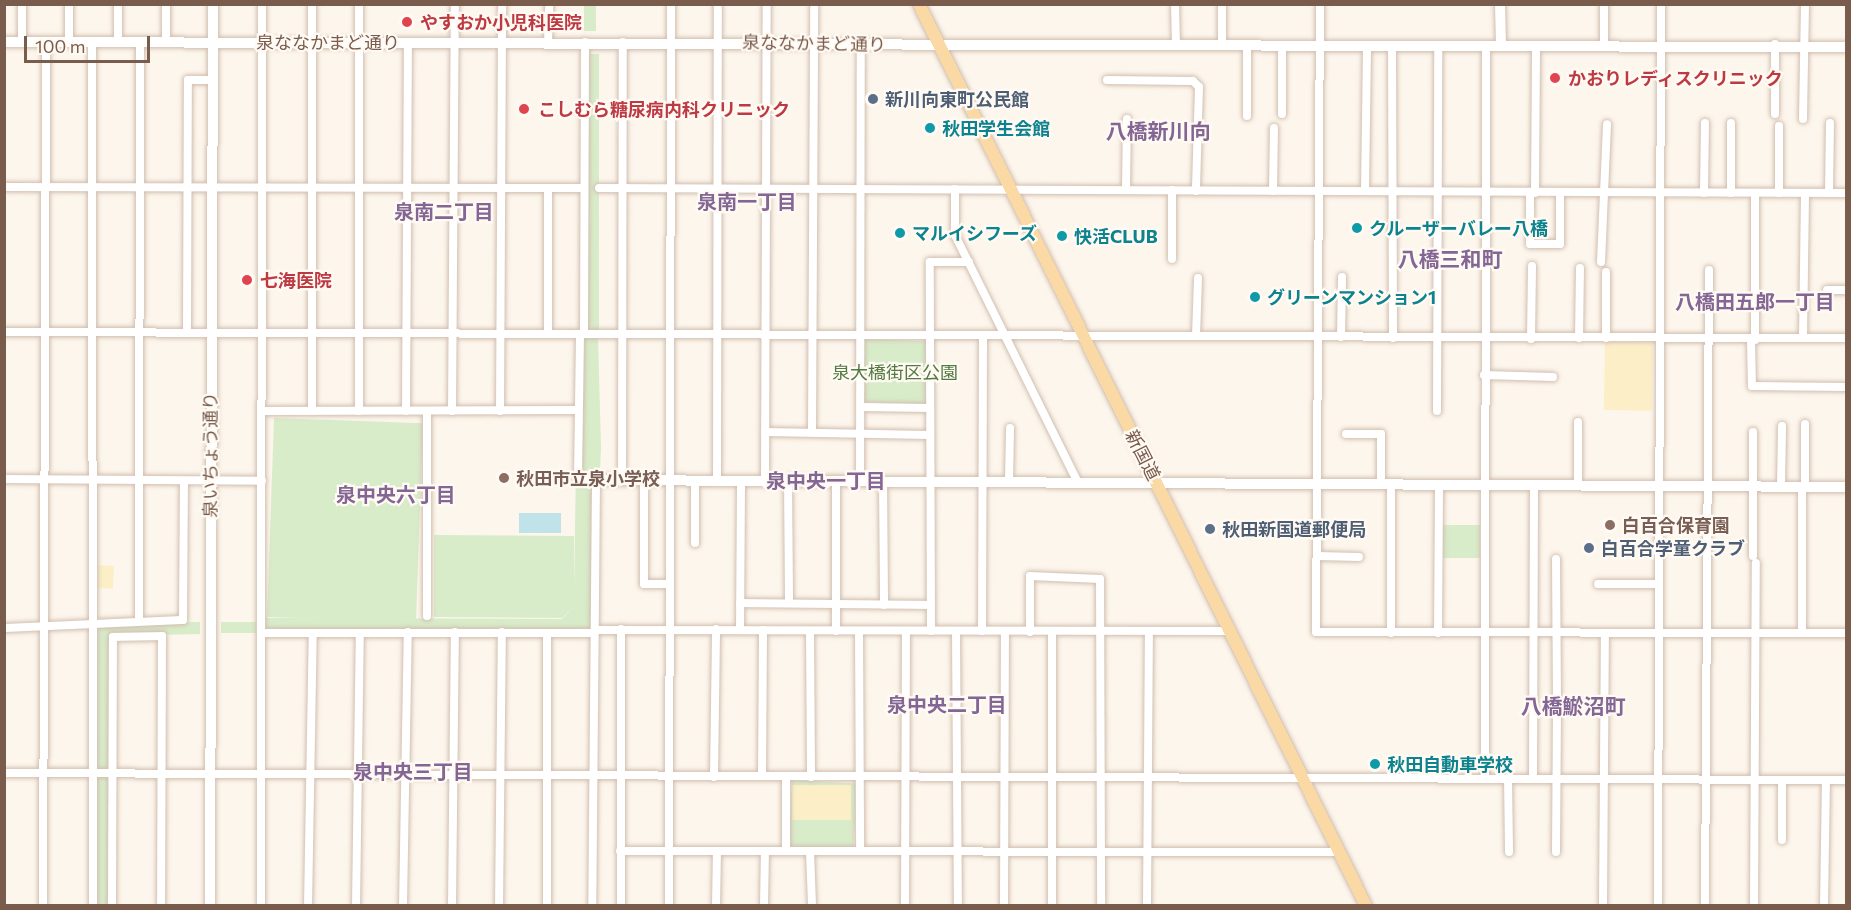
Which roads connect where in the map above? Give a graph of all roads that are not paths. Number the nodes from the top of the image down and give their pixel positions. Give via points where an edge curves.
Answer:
1 (22, 4) edge
2 (69, 4) edge
3 (118, 4) edge
4 (166, 4) edge
5 (213, 4) edge
6 (262, 4) edge
7 (312, 4) edge
8 (359, 4) edge
9 (455, 4) edge
10 (502, 4) edge
11 (549, 4) edge
12 (671, 4) edge
13 (718, 4) edge
14 (767, 4) edge
15 (814, 4) edge
16 (919, 4) edge
17 (1175, 4) edge
18 (1222, 4) edge
19 (1320, 4) edge
20 (1500, 4) edge
21 (1604, 4) edge
22 (1661, 4) edge
23 (1805, 4) edge
24 (4, 42) edge
25 (22, 42) junction
26 (46, 42) junction
27 (69, 42) junction
28 (92, 42) junction
29 (118, 42) junction
30 (140, 42) junction
31 (166, 42) junction
32 (212, 42) junction
33 (262, 42) junction
34 (312, 42) junction
35 (408, 42) junction
36 (454, 42) junction
37 (501, 42) junction
38 (548, 42) junction
39 (585, 42) junction
40 (623, 42) junction
41 (670, 42) junction
42 (718, 42) junction
43 (766, 42) junction
44 (813, 42) junction
45 (359, 43) junction
46 (861, 43) junction
47 (1176, 44) junction
48 (1775, 44) junction
49 (939, 45) junction
50 (1222, 45) junction
51 (1247, 45) junction
52 (1282, 45) junction
53 (1322, 45) junction
54 (1367, 45) junction
55 (1438, 45) junction
56 (1486, 45) junction
57 (1501, 45) junction
58 (1536, 45) junction
59 (1392, 46) junction
60 (1604, 46) junction
61 (1661, 46) junction
62 (1804, 46) junction
63 (1846, 47) edge
64 (212, 80) junction
65 (1107, 80) dead end
66 (1282, 114) dead end
67 (1775, 114) dead end
68 (1247, 116) dead end
69 (1127, 119) dead end
70 (1803, 119) dead end
71 (1705, 123) dead end
72 (1731, 123) dead end
73 (1830, 123) dead end
74 (1607, 124) dead end
75 (1779, 126) dead end
76 (1274, 128) dead end
77 (46, 187) junction
78 (93, 187) junction
79 (188, 187) junction
80 (212, 187) junction
81 (406, 187) junction
82 (454, 187) junction
83 (4, 188) edge
84 (141, 188) junction
85 (264, 188) junction
86 (311, 188) junction
87 (501, 188) junction
88 (548, 188) junction
89 (584, 188) junction
90 (599, 188) dead end
91 (623, 188) junction
92 (671, 188) junction
93 (718, 188) junction
94 (766, 188) junction
95 (813, 188) junction
96 (359, 189) junction
97 (860, 189) junction
98 (956, 189) junction
99 (1125, 189) junction
100 (1011, 190) junction
101 (1172, 190) junction
102 (1320, 190) junction
103 (1196, 191) junction
104 (1273, 191) junction
105 (1365, 191) junction
106 (1393, 191) junction
107 (1438, 192) junction
108 (1560, 192) junction
109 (1603, 192) junction
110 (1484, 193) junction
111 (1533, 193) junction
112 (1659, 193) junction
113 (1704, 193) junction
114 (1731, 193) junction
115 (1755, 193) junction
116 (1779, 193) junction
117 (1805, 193) junction
118 (1829, 193) junction
119 (1846, 193) edge
120 (1172, 259) dead end
121 (969, 262) junction
122 (1601, 262) dead end
123 (1533, 266) dead end
124 (1580, 268) dead end
125 (1709, 270) dead end
126 (1606, 272) dead end
127 (1341, 277) dead end
128 (1198, 278) dead end
129 (1827, 290) dead end
130 (1846, 290) edge
131 (45, 332) junction
132 (187, 332) junction
133 (210, 332) junction
134 (4, 333) edge
135 (92, 333) junction
136 (142, 333) junction
137 (264, 333) junction
138 (406, 333) junction
139 (453, 333) junction
140 (500, 333) junction
141 (548, 333) junction
142 (766, 333) junction
143 (313, 334) junction
144 (361, 334) junction
145 (582, 334) junction
146 (623, 334) junction
147 (670, 334) junction
148 (718, 334) junction
149 (812, 334) junction
150 (860, 334) junction
151 (930, 334) junction
152 (983, 335) junction
153 (1006, 335) junction
154 (1082, 336) junction
155 (1196, 336) junction
156 (1341, 337) junction
157 (1319, 338) junction
158 (1393, 338) junction
159 (1437, 338) junction
160 (1579, 338) junction
161 (1606, 338) junction
162 (1803, 338) junction
163 (1484, 339) junction
164 (1532, 339) junction
165 (1660, 339) junction
166 (1708, 339) junction
167 (1846, 339) edge
168 (1753, 340) junction
169 (1484, 375) junction
170 (1553, 376) dead end
171 (1846, 387) edge
172 (861, 407) junction
173 (930, 408) junction
174 (578, 410) junction
175 (264, 411) junction
176 (312, 411) junction
177 (359, 411) junction
178 (406, 411) junction
179 (427, 411) junction
180 (452, 411) junction
181 (500, 411) junction
182 (1437, 411) dead end
183 (1578, 422) dead end
184 (1805, 424) dead end
185 (1782, 426) dead end
186 (1010, 428) dead end
187 (765, 432) junction
188 (812, 432) junction
189 (1753, 432) dead end
190 (860, 433) junction
191 (1346, 434) dead end
192 (930, 435) junction
193 (4, 479) edge
194 (44, 480) junction
195 (596, 480) junction
196 (93, 481) junction
197 (140, 481) junction
198 (184, 481) junction
199 (210, 481) junction
200 (262, 481) junction
201 (622, 481) junction
202 (644, 481) junction
203 (670, 481) junction
204 (695, 481) junction
205 (717, 481) junction
206 (741, 481) junction
207 (765, 481) junction
208 (788, 482) junction
209 (836, 482) junction
210 (860, 482) junction
211 (883, 482) junction
212 (930, 482) junction
213 (983, 482) junction
214 (1009, 482) junction
215 (1156, 482) junction
216 (1078, 483) junction
217 (1318, 485) junction
218 (1386, 485) junction
219 (1439, 486) junction
220 (1485, 486) junction
221 (1534, 486) junction
222 (1578, 486) junction
223 (1754, 486) junction
224 (1781, 486) junction
225 (1659, 487) junction
226 (1709, 487) junction
227 (1803, 487) junction
228 (1846, 487) edge
229 (695, 543) dead end
230 (1317, 556) junction
231 (1359, 557) dead end
232 (1556, 559) dead end
233 (669, 584) junction
234 (1598, 584) dead end
235 (1659, 584) junction
236 (741, 603) junction
237 (789, 603) junction
238 (836, 604) junction
239 (884, 605) junction
240 (931, 605) junction
241 (426, 616) dead end
242 (139, 619) junction
243 (92, 624) junction
244 (42, 627) junction
245 (4, 628) edge
246 (669, 628) junction
247 (621, 629) junction
248 (716, 629) junction
249 (740, 629) junction
250 (764, 630) junction
251 (595, 631) junction
252 (810, 631) junction
253 (836, 631) junction
254 (906, 631) junction
255 (956, 631) junction
256 (982, 631) junction
257 (408, 632) junction
258 (455, 632) junction
259 (502, 632) junction
260 (859, 632) junction
261 (931, 632) junction
262 (1030, 632) junction
263 (1052, 632) junction
264 (1233, 632) junction
265 (1486, 632) junction
266 (263, 633) junction
267 (313, 633) junction
268 (360, 633) junction
269 (547, 633) junction
270 (1005, 633) junction
271 (1100, 633) junction
272 (1149, 633) junction
273 (1391, 633) junction
274 (1438, 633) junction
275 (1533, 633) junction
276 (1556, 633) junction
277 (1605, 633) junction
278 (1659, 633) junction
279 (1755, 633) junction
280 (1802, 633) junction
281 (1846, 633) edge
282 (1707, 634) junction
283 (4, 773) edge
284 (42, 774) junction
285 (94, 774) junction
286 (112, 774) junction
287 (161, 774) junction
288 (261, 774) junction
289 (210, 775) junction
290 (311, 775) junction
291 (359, 775) junction
292 (407, 775) junction
293 (454, 775) junction
294 (501, 775) junction
295 (547, 776) junction
296 (593, 776) junction
297 (621, 776) junction
298 (669, 776) junction
299 (762, 776) junction
300 (786, 776) junction
301 (858, 776) junction
302 (905, 776) junction
303 (957, 776) junction
304 (1052, 776) junction
305 (714, 777) junction
306 (811, 777) junction
307 (1005, 777) junction
308 (1100, 777) junction
309 (1147, 777) junction
310 (1303, 777) junction
311 (1485, 778) junction
312 (1508, 778) junction
313 (1533, 778) junction
314 (1556, 778) junction
315 (1603, 778) junction
316 (1658, 779) junction
317 (1707, 779) junction
318 (1754, 779) junction
319 (1782, 780) junction
320 (1826, 780) junction
321 (1846, 780) edge
322 (1782, 840) dead end
323 (669, 850) junction
324 (786, 850) junction
325 (620, 851) junction
326 (717, 851) junction
327 (765, 851) junction
328 (810, 851) junction
329 (860, 851) junction
330 (904, 851) junction
331 (957, 851) junction
332 (1004, 851) junction
333 (1052, 851) junction
334 (1100, 851) junction
335 (1147, 851) junction
336 (1339, 852) junction
337 (1509, 852) dead end
338 (1556, 852) dead end
339 (42, 906) edge
340 (93, 906) edge
341 (112, 906) edge
342 (161, 906) edge
343 (210, 906) edge
344 (261, 906) edge
345 (308, 906) edge
346 (356, 906) edge
347 (403, 906) edge
348 (452, 906) edge
349 (499, 906) edge
350 (547, 906) edge
351 (592, 906) edge
352 (621, 906) edge
353 (669, 906) edge
354 (716, 906) edge
355 (764, 906) edge
356 (812, 906) edge
357 (905, 906) edge
358 (958, 906) edge
359 (1004, 906) edge
360 (1052, 906) edge
361 (1101, 906) edge
362 (1147, 906) edge
363 (1366, 906) edge
364 (1603, 906) edge
365 (1658, 906) edge
366 (1706, 906) edge
367 (1755, 906) edge
368 (1824, 906) edge

1 - 25 street
2 - 27 street
3 - 29 street
4 - 31 street
5 - 32 street, 泉いちょう通り
6 - 33 street
7 - 34 street
8 - 45 street
9 - 36 street
10 - 37 street
11 - 38 street
12 - 41 street
13 - 42 street
14 - 43 street
15 - 44 street
16 - 49 main road, 新国道
17 - 47 street
18 - 50 street
19 - 53 street
20 - 57 street
21 - 60 street
22 - 61 street
23 - 62 street
24 - 25 street, 泉ななかまど通り
25 - 26 street, 泉ななかまど通り
26 - 27 street, 泉ななかまど通り
26 - 77 street
27 - 28 street, 泉ななかまど通り
28 - 29 street, 泉ななかまど通り
28 - 78 street
29 - 30 street, 泉ななかまど通り
30 - 31 street, 泉ななかまど通り
30 - 84 street
31 - 32 street, 泉ななかまど通り
32 - 33 street, 泉ななかまど通り
32 - 64 street, 泉いちょう通り
33 - 34 street, 泉ななかまど通り
33 - 85 street
34 - 45 street, 泉ななかまど通り
34 - 86 street
35 - 36 street, 泉ななかまど通り
35 - 45 street, 泉ななかまど通り
35 - 81 street
36 - 37 street, 泉ななかまど通り
36 - 82 street
37 - 38 street, 泉ななかまど通り
37 - 87 street
38 - 39 street, 泉ななかまど通り
39 - 40 street, 泉ななかまど通り
39 - 89 street
40 - 41 street, 泉ななかまど通り
40 - 91 street
41 - 42 street, 泉ななかまど通り
41 - 92 street
42 - 43 street, 泉ななかまど通り
42 - 93 street
43 - 44 street, 泉ななかまど通り
43 - 94 street
44 - 46 street, 泉ななかまど通り
44 - 95 street
45 - 96 street
46 - 49 street, 泉ななかまど通り
46 - 97 street
47 - 49 street, 泉ななかまど通り
47 - 50 street, 泉ななかまど通り
48 - 61 street, 泉ななかまど通り
48 - 62 street, 泉ななかまど通り
48 - 67 street
49 - 100 main road, 新国道
50 - 51 street, 泉ななかまど通り
51 - 52 street, 泉ななかまど通り
51 - 68 street
52 - 53 street, 泉ななかまど通り
52 - 66 street
53 - 54 street, 泉ななかまど通り
53 - 102 street
54 - 59 street, 泉ななかまど通り
54 - 105 street
55 - 56 street, 泉ななかまど通り
55 - 59 street, 泉ななかまど通り
55 - 107 street
56 - 57 street, 泉ななかまど通り
56 - 110 street
57 - 58 street, 泉ななかまど通り
58 - 60 street, 泉ななかまど通り
58 - 111 street
59 - 106 street
60 - 61 street, 泉ななかまど通り
61 - 112 street
62 - 63 street, 泉ななかまど通り
62 - 70 street
64 - 79 street via 188,80
64 - 80 street, 泉いちょう通り
65 - 103 street via 1193,81 1199,87
69 - 99 street
71 - 113 street
72 - 114 street
73 - 118 street
74 - 109 street
75 - 116 street
76 - 104 street
77 - 78 street
77 - 83 street
77 - 131 street
78 - 84 street
78 - 135 street
79 - 80 street
79 - 84 street
79 - 132 street
80 - 85 street
80 - 133 street, 泉いちょう通り
81 - 82 street
81 - 96 street
81 - 138 street
82 - 87 street
82 - 139 street
84 - 136 street
85 - 86 street
85 - 137 street
86 - 96 street
86 - 143 street
87 - 88 street
87 - 140 street
88 - 89 street
88 - 141 street
89 - 145 street
90 - 91 street
91 - 92 street
91 - 146 street
92 - 93 street
92 - 147 street
93 - 94 street
93 - 148 street
94 - 95 street
94 - 142 street
95 - 97 street
95 - 149 street
96 - 144 street
97 - 98 street
97 - 150 street
98 - 100 street
98 - 121 street via 955,235
99 - 100 street
99 - 101 street
100 - 154 main road, 新国道
101 - 103 street
101 - 120 street
102 - 104 street
102 - 105 street
102 - 157 street
103 - 104 street
105 - 106 street
106 - 107 street
106 - 158 street
107 - 110 street
107 - 159 street
108 - 109 street
108 - 111 street
108 - 111 street via 1560,244 1530,244
109 - 112 street
109 - 122 street
110 - 111 street
110 - 163 street
112 - 113 street
112 - 165 street
113 - 114 street
114 - 115 street
115 - 116 street
115 - 168 street
116 - 117 street
117 - 118 street
117 - 162 street
118 - 119 street
121 - 151 street via 930,262
121 - 153 street
123 - 164 street
124 - 160 street
125 - 166 street
126 - 161 street
127 - 156 street
128 - 155 street
129 - 130 street
131 - 134 street
131 - 135 street
131 - 194 street
132 - 133 street
132 - 136 street
133 - 137 street
133 - 199 street, 泉いちょう通り
135 - 136 street
135 - 196 street
136 - 197 street
137 - 143 street
137 - 175 street
138 - 139 street
138 - 144 street
138 - 178 street
139 - 140 street
139 - 180 street
140 - 141 street
140 - 181 street
141 - 145 street
142 - 148 street
142 - 149 street
142 - 187 street
143 - 144 street
143 - 176 street
144 - 177 street
145 - 146 street
145 - 174 street
146 - 147 street
146 - 201 street
147 - 148 street
147 - 203 street
148 - 205 street
149 - 150 street
149 - 188 street
150 - 151 street
150 - 172 street
151 - 152 street
151 - 173 street
152 - 153 street
152 - 213 street
153 - 154 street
153 - 216 street
154 - 155 street
154 - 215 main road, 新国道
155 - 157 street
156 - 157 street
156 - 158 street
157 - 217 street
158 - 159 street
159 - 163 street
159 - 182 street
160 - 161 street
160 - 164 street
161 - 165 street
162 - 167 street
162 - 168 street
163 - 164 street
163 - 169 street
165 - 166 street
165 - 225 street
166 - 168 street
166 - 226 street
168 - 171 street via 1752,386
169 - 170 street
169 - 220 street
172 - 173 street
172 - 190 street
173 - 192 street
174 - 181 street
174 - 195 street via 578,480
175 - 176 street
175 - 200 street
176 - 177 street
177 - 178 street
178 - 179 street
179 - 180 street
179 - 241 street
180 - 181 street
183 - 222 street
184 - 227 street
185 - 224 street
186 - 214 street
187 - 188 street
187 - 207 street
188 - 190 street
189 - 223 street
190 - 192 street
190 - 210 street
191 - 218 street via 1381,434
192 - 212 street
193 - 194 street
194 - 196 street
194 - 244 street
195 - 201 street
195 - 251 street
196 - 197 street
196 - 243 street
197 - 198 street
197 - 242 street
198 - 199 street
198 - 242 street via 183,620
199 - 200 street
199 - 289 street, 泉いちょう通り
200 - 266 street
201 - 202 street
202 - 203 street
202 - 233 street via 644,584
203 - 204 street
203 - 233 street
204 - 205 street
204 - 229 street
205 - 206 street
206 - 207 street
206 - 236 street
207 - 208 street
208 - 209 street
208 - 237 street
209 - 210 street
209 - 238 street
210 - 211 street
211 - 212 street
211 - 239 street
212 - 213 street
212 - 240 street
213 - 214 street
213 - 256 street
214 - 216 street
215 - 216 street
215 - 217 street
215 - 264 main road, 新国道
217 - 218 street
217 - 230 street
218 - 219 street
218 - 273 street
219 - 220 street
219 - 274 street
220 - 221 street
220 - 265 street
221 - 222 street
221 - 275 street
222 - 225 street
223 - 224 street
223 - 226 street
223 - 279 street
224 - 227 street
225 - 226 street
225 - 235 street
226 - 282 street
227 - 228 street
227 - 280 street
230 - 231 street
230 - 273 street via 1316,632
232 - 276 street
233 - 246 street
234 - 235 street
235 - 278 street
236 - 237 street
236 - 249 street
237 - 238 street
238 - 239 street
238 - 253 street
239 - 240 street
240 - 261 street
242 - 243 street
243 - 244 street
243 - 285 street
244 - 245 street
244 - 284 street
246 - 247 street
246 - 248 street
246 - 298 street
247 - 251 street
247 - 297 street
248 - 249 street
248 - 305 street
249 - 250 street
250 - 252 street
250 - 299 street
251 - 269 street
251 - 296 street
252 - 253 street
252 - 306 street
253 - 260 street
254 - 260 street
254 - 261 street
254 - 302 street
255 - 256 street
255 - 261 street
255 - 303 street
256 - 270 street
257 - 258 street
257 - 268 street
257 - 292 street
258 - 259 street
258 - 293 street
259 - 269 street
259 - 294 street
260 - 301 street
262 - 263 street
262 - 270 street
262 - 271 street via 1030,576 1100,579
263 - 271 street
263 - 304 street
264 - 272 street
264 - 310 main road, 新国道
265 - 274 street
265 - 275 street
265 - 311 street
266 - 267 street
266 - 288 street
267 - 268 street
267 - 290 street
268 - 291 street
269 - 295 street
270 - 307 street
271 - 272 street
271 - 308 street
272 - 309 street
273 - 274 street
275 - 276 street
275 - 313 street
276 - 277 street
276 - 314 street
277 - 278 street
277 - 315 street
278 - 282 street
278 - 316 street
279 - 280 street
279 - 282 street
279 - 318 street
280 - 281 street
282 - 317 street
283 - 284 street
284 - 285 street
284 - 339 street
285 - 286 street
285 - 340 street
286 - 287 street
286 - 287 street via 113,637 162,636
286 - 341 street
287 - 289 street
287 - 342 street
288 - 289 street
288 - 290 street
288 - 344 street
289 - 343 street, 泉いちょう通り
290 - 291 street
290 - 345 street
291 - 292 street
291 - 346 street
292 - 293 street
292 - 347 street
293 - 294 street
293 - 348 street
294 - 295 street
294 - 349 street
295 - 296 street
295 - 350 street
296 - 297 street
296 - 351 street
297 - 298 street
297 - 325 street
298 - 305 street
298 - 323 street
299 - 300 street
299 - 305 street
300 - 306 street
300 - 324 street
301 - 302 street
301 - 306 street
301 - 329 street
302 - 303 street
302 - 330 street
303 - 307 street
303 - 331 street
304 - 307 street
304 - 308 street
304 - 333 street
307 - 332 street
308 - 309 street
308 - 334 street
309 - 310 street
309 - 335 street
310 - 311 street
310 - 336 main road, 新国道
311 - 312 street
312 - 313 street
312 - 337 street
313 - 314 street
314 - 315 street
314 - 338 street
315 - 316 street
315 - 364 street
316 - 317 street
316 - 365 street
317 - 318 street
317 - 366 street
318 - 319 street
318 - 367 street
319 - 320 street
319 - 322 street
320 - 321 street
320 - 368 street
323 - 325 street
323 - 326 street
323 - 353 street
324 - 327 street
324 - 328 street
325 - 352 street
326 - 327 street
326 - 354 street
327 - 355 street
328 - 329 street
328 - 356 street
329 - 330 street
330 - 331 street
330 - 357 street
331 - 332 street
331 - 358 street
332 - 333 street
332 - 359 street
333 - 334 street
333 - 360 street
334 - 335 street
334 - 361 street
335 - 336 street
335 - 362 street
336 - 363 main road, 新国道

